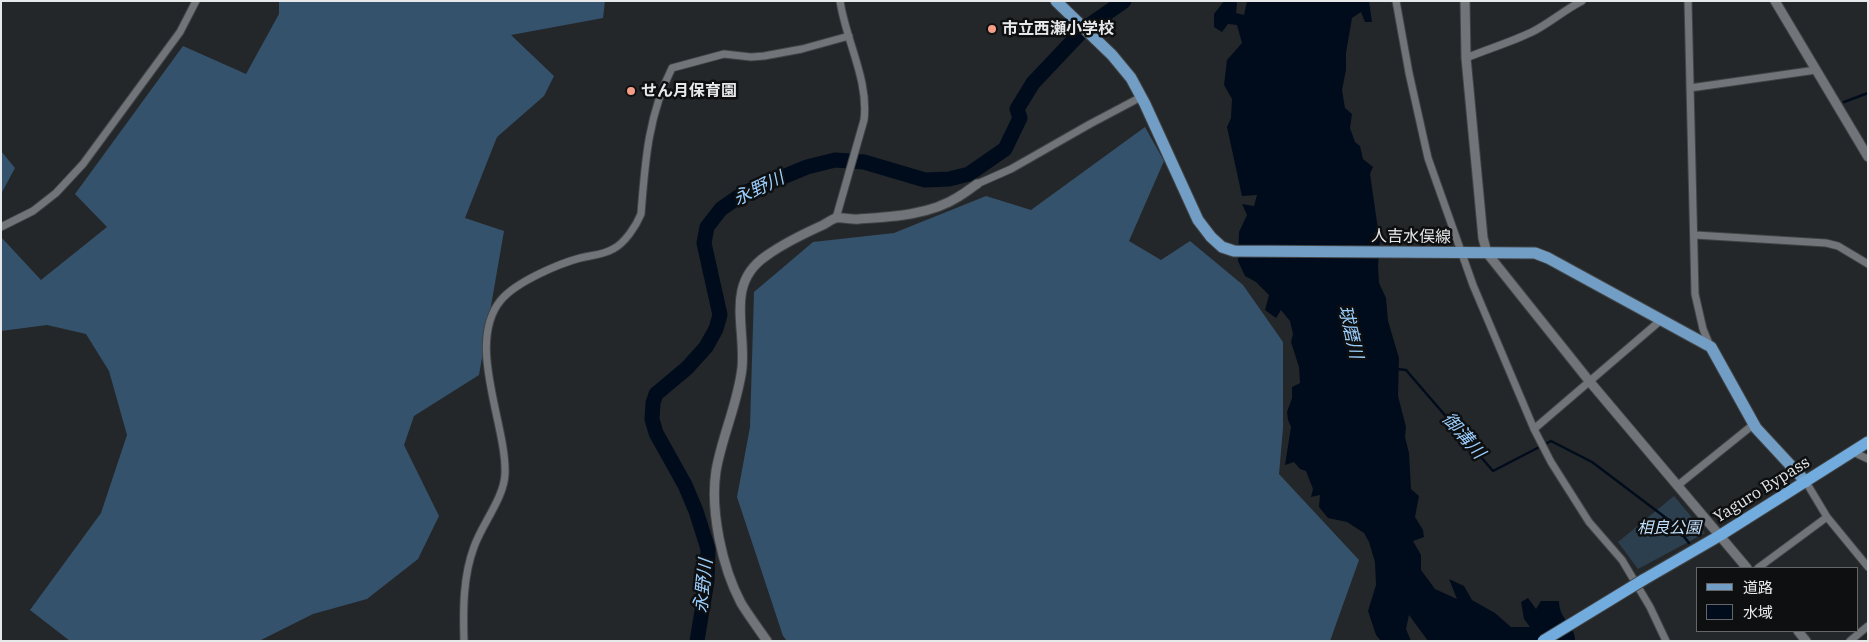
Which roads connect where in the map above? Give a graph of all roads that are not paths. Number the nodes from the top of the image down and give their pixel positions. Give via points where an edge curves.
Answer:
1 (196, 1) edge
2 (840, 1) edge
3 (1056, 1) edge
4 (1396, 1) edge
5 (1465, 1) edge
6 (1582, 1) edge
7 (1688, 1) edge
8 (1775, 1) edge
9 (848, 36) junction
10 (1466, 58) junction
11 (1816, 70) junction
12 (1690, 88) junction
13 (1141, 97) junction
14 (1868, 157) edge
15 (977, 184) joint
16 (836, 218) junction
17 (1, 228) edge
18 (1695, 235) junction
19 (1487, 253) junction
20 (1459, 254) junction
21 (1868, 264) edge
22 (1661, 320) junction
23 (1711, 347) junction
24 (1590, 382) junction
25 (1754, 424) junction
26 (1534, 429) junction
27 (1868, 442) edge
28 (1854, 452) junction
29 (1868, 460) edge
30 (1806, 482) junction
31 (1677, 486) junction
32 (1827, 517) junction
33 (1719, 536) junction
34 (1746, 567) edge
35 (1759, 567) edge
36 (1868, 567) edge
37 (1868, 626) edge
38 (464, 641) edge
39 (767, 641) edge
40 (1542, 641) edge
41 (1666, 641) edge
42 (1850, 641) edge

1 - 17 street via 180,32 83,164 56,193 33,211
2 - 9 street
3 - 13 main road, 人吉水俣線 via 1112,55
4 - 20 street via 1428,158
5 - 10 street
6 - 10 street via 1531,32
7 - 12 street
8 - 11 street
9 - 16 street via 866,108
9 - 38 street via 764,56 724,54 672,68 653,116 637,224 616,248 604,254 541,272 502,300 492,314 488,329 487,365 505,473 503,486 474,547 466,574
10 - 19 street
11 - 12 street
11 - 14 street
12 - 18 street
13 - 15 street via 1011,169
13 - 20 main road, 人吉水俣線 via 1198,220 1222,247 1234,251
15 - 16 street via 958,198 919,212 857,219
16 - 39 street via 765,257 749,272 742,287 742,368 717,466 715,507 732,583
18 - 21 street via 1826,242
18 - 23 street via 1695,294
19 - 20 main road, 人吉水俣線
19 - 22 main road, 人吉水俣線 via 1535,254 1548,258
19 - 24 street
20 - 26 street
22 - 23 main road, 人吉水俣線
22 - 24 street
23 - 25 main road
24 - 26 street
24 - 31 street
25 - 30 main road
25 - 31 street
26 - 41 street via 1589,522 1622,560
27 - 28 highway, Yaguro Bypass
28 - 29 street
28 - 30 highway, Yaguro Bypass
30 - 32 street
30 - 33 highway, Yaguro Bypass
31 - 33 street
32 - 35 street
32 - 36 street
33 - 34 street
33 - 40 highway, Yaguro Bypass, bridge
37 - 42 street

